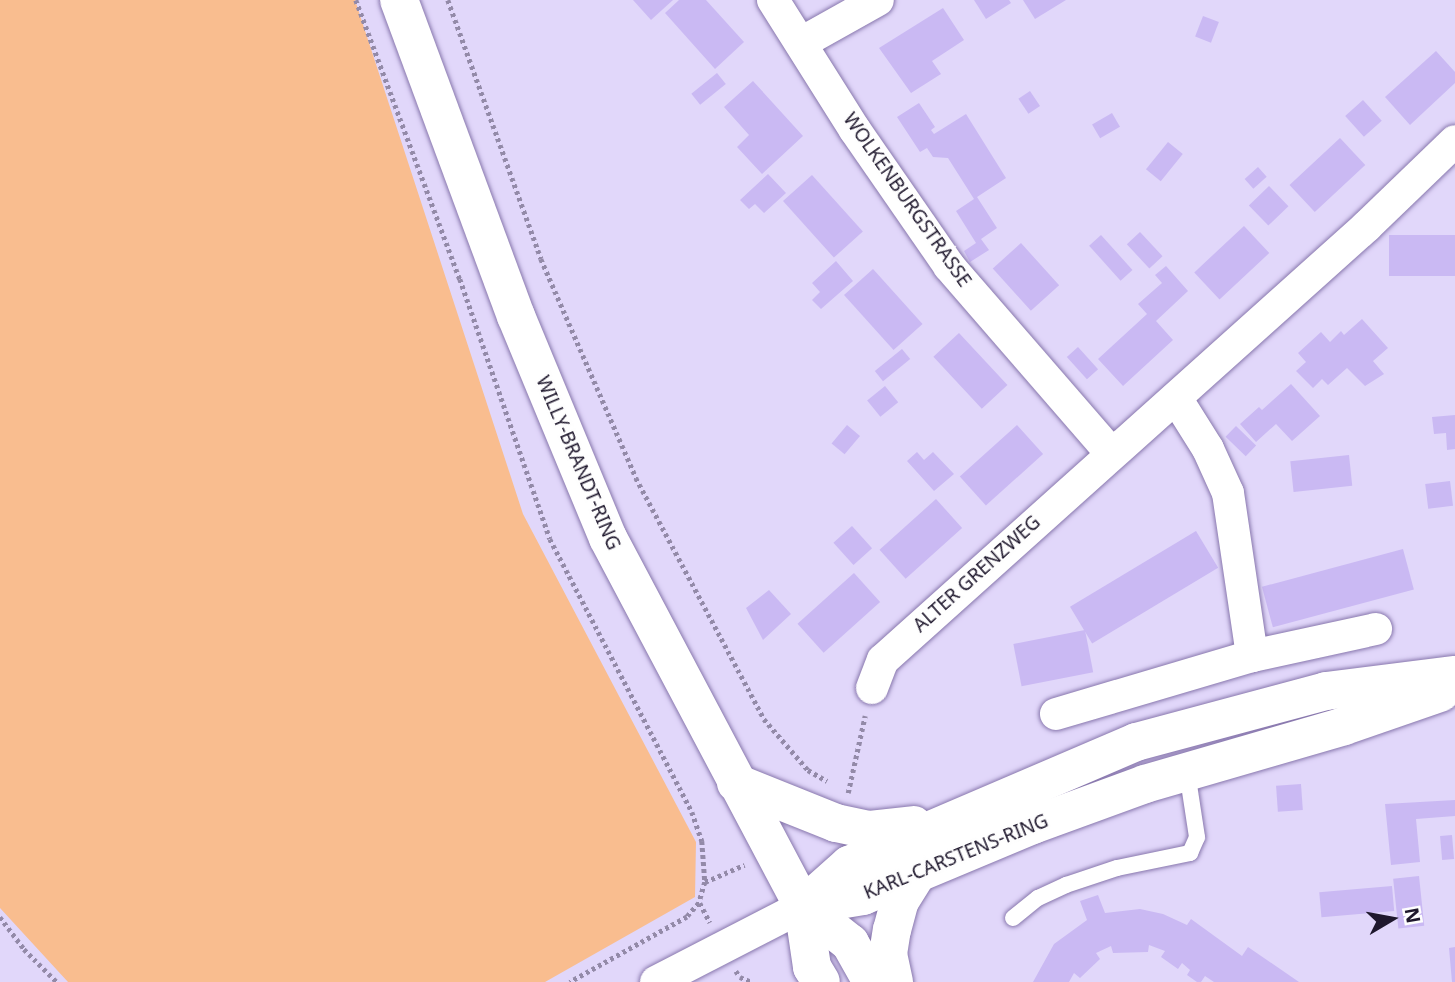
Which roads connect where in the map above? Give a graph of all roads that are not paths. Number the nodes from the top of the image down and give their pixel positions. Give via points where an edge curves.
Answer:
1 (399, 0) edge
2 (773, 0) edge
3 (878, 0) edge
4 (801, 43) junction
5 (1455, 141) edge
6 (1176, 398) junction
7 (1111, 453) junction
8 (1376, 629) dead end
9 (1252, 656) junction
10 (1455, 675) edge
11 (872, 688) road end
12 (1455, 688) edge
13 (1056, 714) dead end
14 (1187, 770) junction
15 (736, 783) junction
16 (944, 822) junction
17 (919, 870) junction
18 (803, 906) junction
19 (1013, 918) dead end
20 (656, 982) edge
21 (821, 982) edge
22 (872, 982) edge
23 (894, 982) edge

1 - 15 main road, WILLY-BRANDT-RING via 516,316 608,538
2 - 4 street, WOLKENBURGSTRASSE
3 - 4 street
4 - 7 street, WOLKENBURGSTRASSE via 949,266
5 - 6 street, ALTER GRENZWEG
6 - 7 street, ALTER GRENZWEG
6 - 9 street via 1208,449 1228,493
7 - 11 street, ALTER GRENZWEG via 883,660
8 - 9 street
9 - 13 street
10 - 16 main road, KARL-CARSTENS-RING via 1326,691 1136,742
12 - 14 main road, KARL-CARSTENS-RING via 1344,726
14 - 17 main road, KARL-CARSTENS-RING
14 - 19 lane via 1197,837 1190,853 1117,868 1066,885 1038,898
15 - 16 main road via 806,813 870,830
15 - 18 main road, WILLY-BRANDT-RING
16 - 18 main road, KARL-CARSTENS-RING via 849,865
17 - 18 main road, KARL-CARSTENS-RING via 863,896
17 - 23 main road via 900,901 892,930 888,954
18 - 20 street
18 - 21 main road, WILLY-BRANDT-RING via 812,967
18 - 22 main road, WILLY-BRANDT-RING via 850,943

